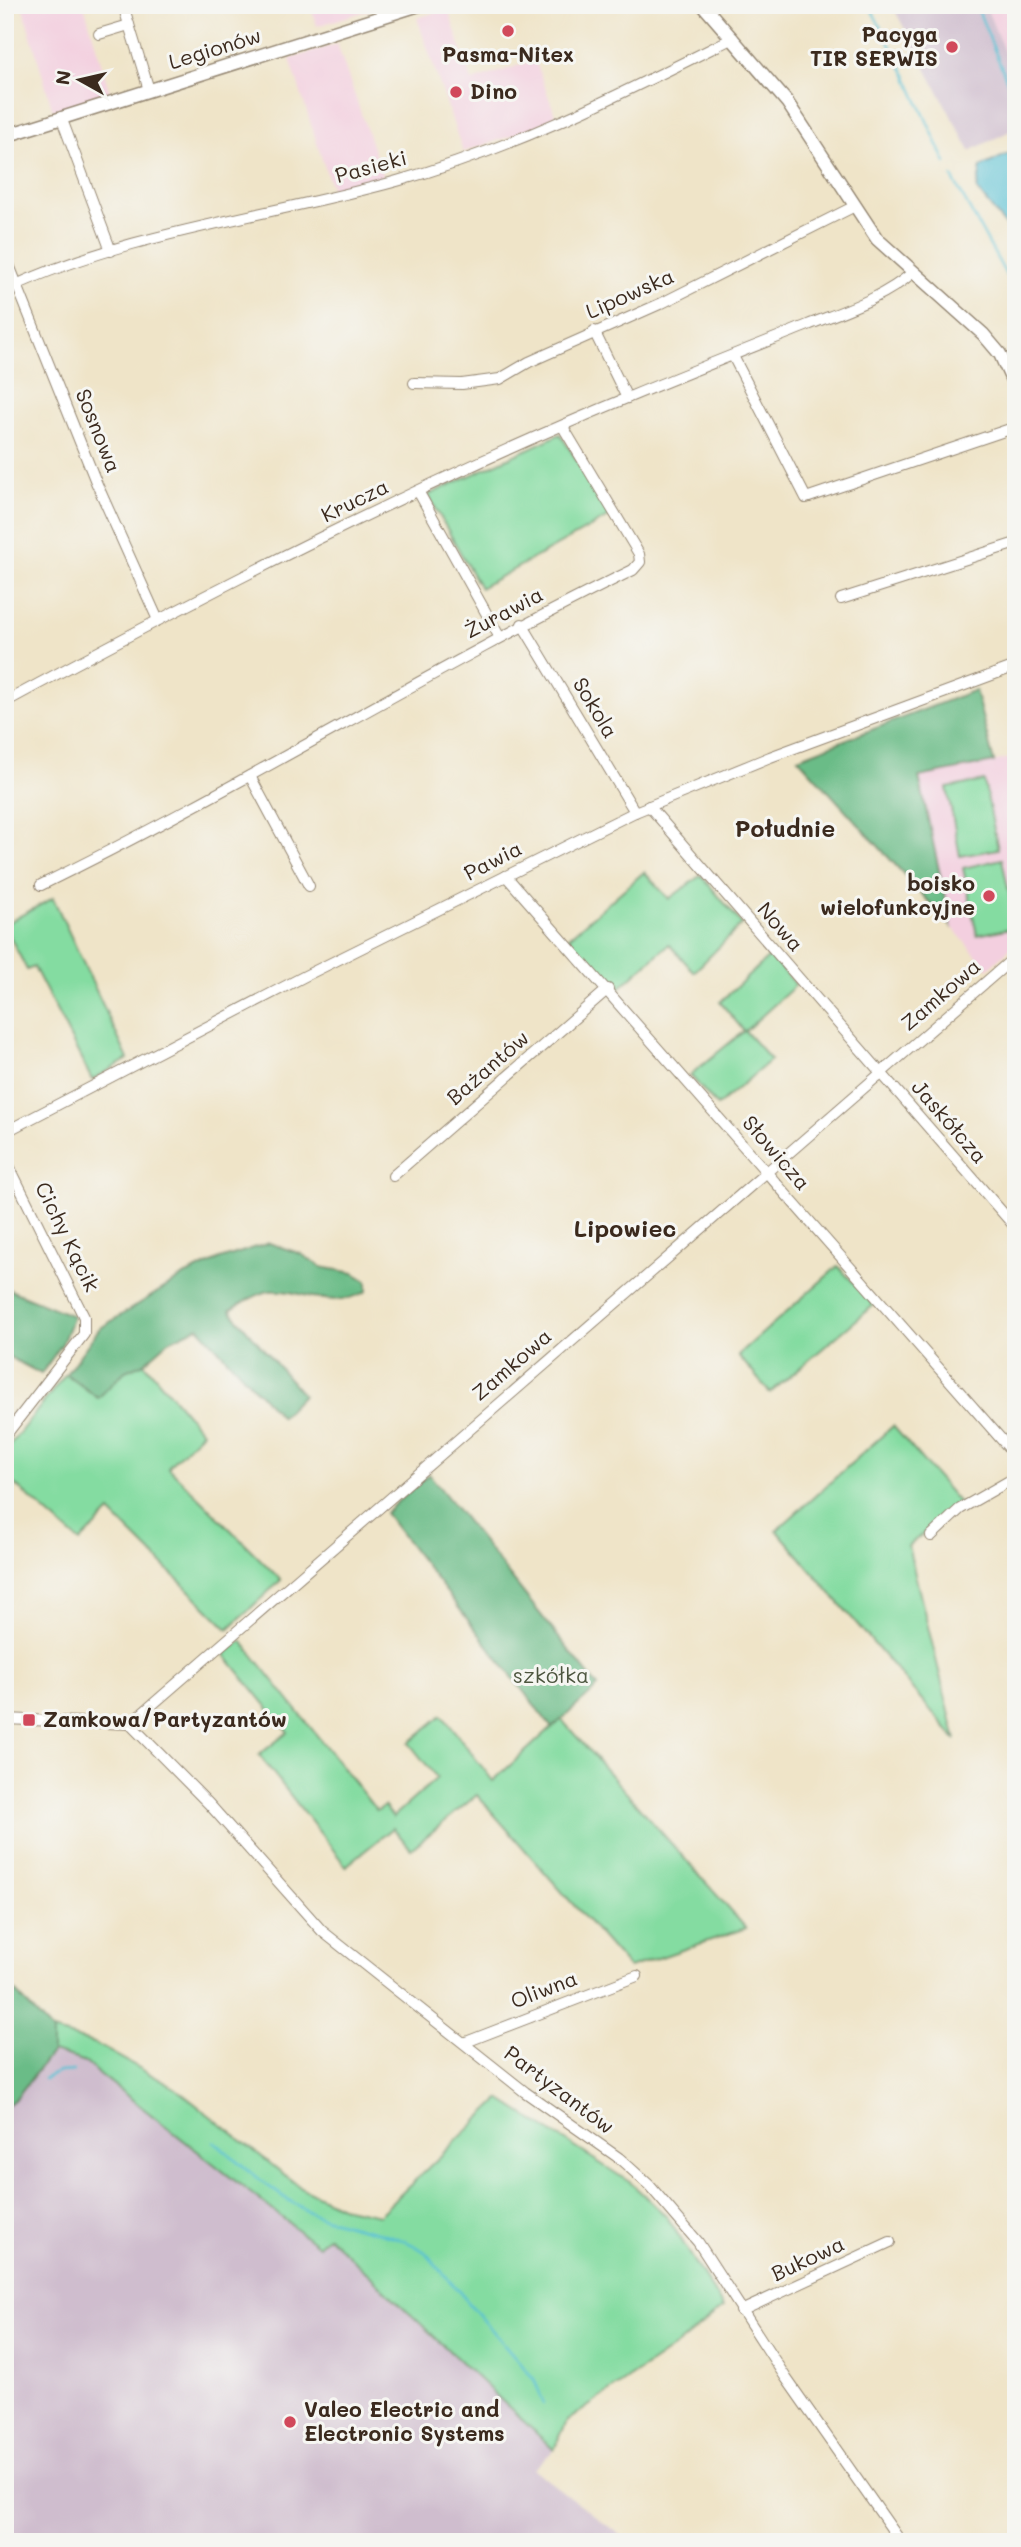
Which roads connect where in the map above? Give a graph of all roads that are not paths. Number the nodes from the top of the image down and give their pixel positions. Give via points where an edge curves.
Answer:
1 (123, 5) edge
2 (419, 5) edge
3 (703, 5) edge
4 (129, 25) junction
5 (99, 34) dead end
6 (733, 38) junction
7 (149, 90) junction
8 (61, 117) junction
9 (5, 135) edge
10 (853, 206) junction
11 (111, 251) junction
12 (5, 255) edge
13 (912, 273) junction
14 (16, 284) junction
15 (5, 290) edge
16 (594, 331) junction
17 (733, 356) junction
18 (414, 383) dead end
19 (1016, 389) edge
20 (628, 398) junction
21 (563, 427) junction
22 (1016, 427) edge
23 (418, 491) junction
24 (1016, 543) edge
25 (841, 599) dead end
26 (158, 620) junction
27 (522, 624) junction
28 (499, 636) junction
29 (1016, 666) edge
30 (5, 702) edge
31 (250, 776) junction
32 (649, 806) junction
33 (635, 812) junction
34 (506, 876) junction
35 (41, 885) dead end
36 (309, 886) dead end
37 (1016, 956) edge
38 (608, 989) junction
39 (881, 1073) junction
40 (5, 1132) edge
41 (5, 1158) edge
42 (766, 1172) junction
43 (393, 1176) dead end
44 (1016, 1228) edge
45 (5, 1436) edge
46 (1016, 1456) edge
47 (1016, 1477) edge
48 (931, 1536) dead end
49 (5, 1719) edge
50 (130, 1724) junction
51 (637, 1976) dead end
52 (466, 2042) junction
53 (890, 2242) dead end
54 (741, 2311) junction
55 (901, 2542) edge

1 - 4 street
2 - 7 street, Legionów
3 - 6 street
4 - 5 street
4 - 7 street
6 - 10 street via 787,102
6 - 11 street, Pasieki via 537,133 460,162
7 - 8 street, Legionów
8 - 9 street, Legionów
8 - 11 street
10 - 13 street via 877,239
10 - 16 street, Lipowska via 662,303
11 - 14 street, Pasieki
12 - 14 street, Sosnowa
13 - 17 street, Krucza via 899,285
13 - 19 street via 984,334 1000,354
14 - 15 street, Pasieki
14 - 26 street, Sosnowa
16 - 18 street, Lipowska via 499,379
16 - 20 street
17 - 20 street, Krucza
17 - 22 street via 806,498
20 - 21 street, Krucza
21 - 23 street, Krucza
21 - 27 street, Żurawia via 640,562 633,570
23 - 26 street, Krucza
23 - 28 street
24 - 25 street
26 - 30 street, Krucza
27 - 28 street, Żurawia
27 - 33 street, Sokola
28 - 31 street, Żurawia
29 - 32 street, Pawia
31 - 35 street, Żurawia
31 - 36 street
32 - 33 street, Pawia
32 - 39 street, Nowa
33 - 34 street, Pawia
34 - 38 street, Słowicza
34 - 40 street, Pawia
37 - 39 street, Zamkowa
38 - 42 street, Słowicza
38 - 43 street, Bażantów
39 - 42 street, Zamkowa
39 - 44 street, Jaskółcza
41 - 45 street, Cichy Kącik via 84,1317 84,1334
42 - 46 street, Słowicza
42 - 50 street, Zamkowa
47 - 48 street via 960,1509
49 - 50 street
50 - 52 street, Partyzantów via 209,1804 322,1931
51 - 52 street, Oliwna
52 - 54 street, Partyzantów via 649,2185 698,2242
53 - 54 street, Bukowa
54 - 55 street, Partyzantów

